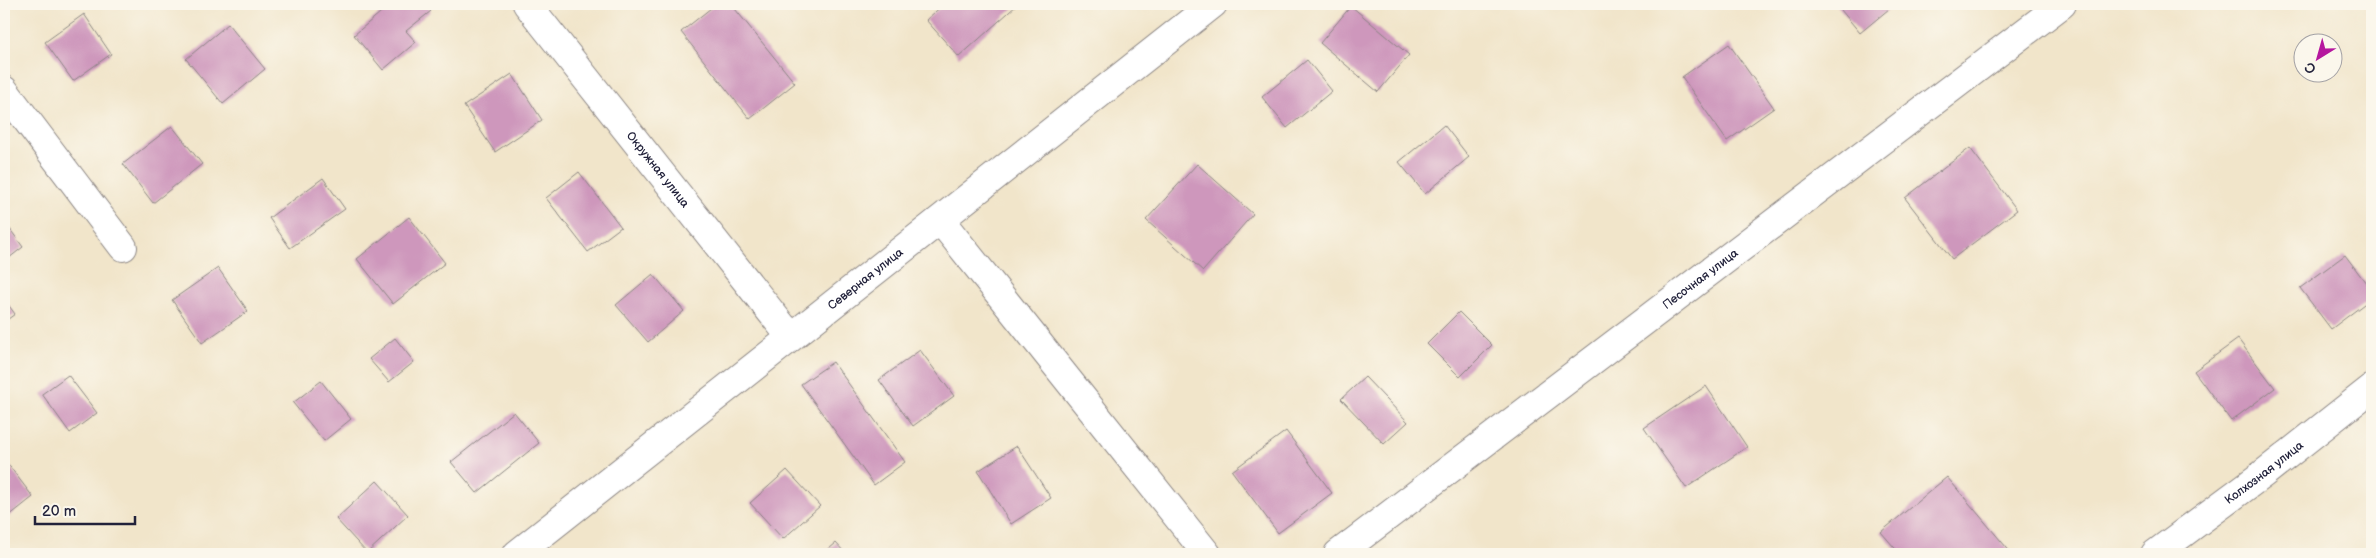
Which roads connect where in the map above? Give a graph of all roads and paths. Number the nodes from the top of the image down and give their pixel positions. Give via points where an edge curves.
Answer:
1 (526, 4) edge
2 (1213, 4) edge
3 (2062, 4) edge
4 (4, 90) edge
5 (941, 221) junction
6 (123, 247) dead end
7 (790, 336) junction
8 (2372, 388) edge
9 (517, 554) edge
10 (1206, 554) edge
11 (1338, 554) edge
12 (2154, 554) edge

1 - 7 street, Окружная улица
2 - 5 street, Северная улица
3 - 11 street, Песочная улица
4 - 6 street
5 - 7 street, Северная улица
5 - 10 street
7 - 9 street, Северная улица
8 - 12 street, Колхозная улица

